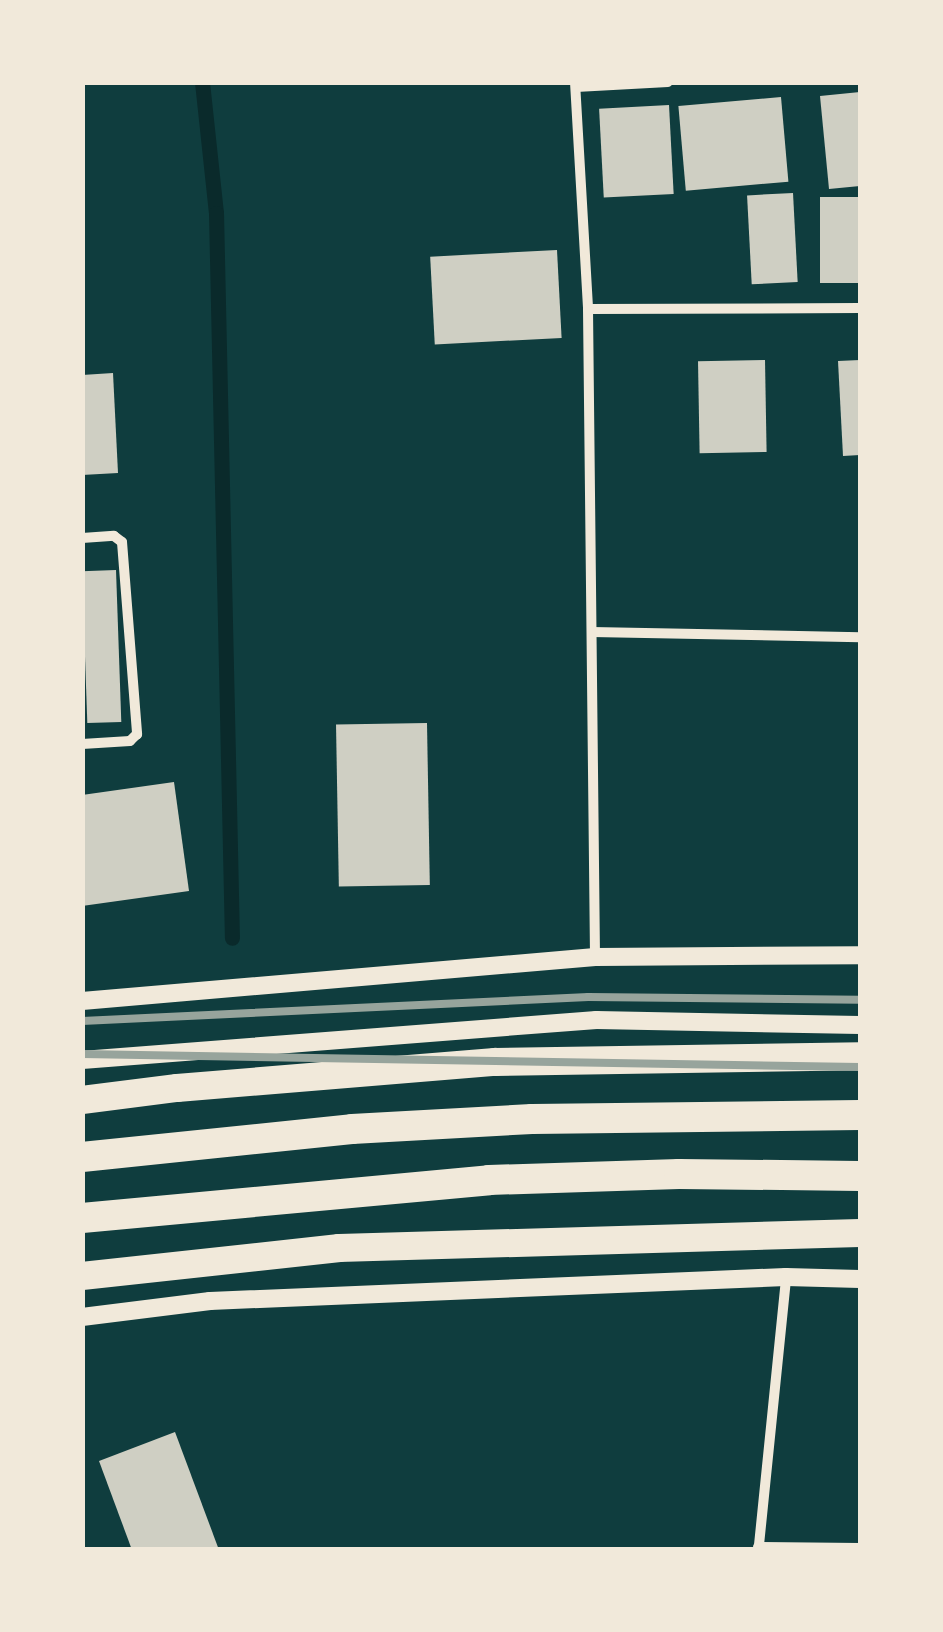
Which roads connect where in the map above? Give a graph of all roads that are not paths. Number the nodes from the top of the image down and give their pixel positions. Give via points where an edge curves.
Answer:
1 (668, 82) edge
2 (575, 85) edge
3 (860, 308) edge
4 (588, 309) junction
5 (82, 538) edge
6 (592, 632) junction
7 (860, 637) edge
8 (82, 744) edge
9 (860, 955) edge
10 (595, 957) junction
11 (82, 1001) edge
12 (860, 1025) edge
13 (860, 1056) edge
14 (82, 1060) edge
15 (82, 1100) edge
16 (860, 1114) edge
17 (82, 1157) edge
18 (860, 1176) edge
19 (82, 1218) edge
20 (860, 1233) edge
21 (82, 1276) edge
22 (786, 1277) junction
23 (860, 1278) edge
24 (82, 1316) edge
25 (758, 1547) edge
26 (860, 1548) edge

1 - 2 street
2 - 4 street
3 - 4 street
4 - 6 street
5 - 8 street via 114,536 122,542 137,734 130,741
6 - 7 street
6 - 10 street
9 - 10 street
10 - 11 street
12 - 14 street via 596,1020
13 - 15 highway via 496,1062
16 - 17 highway via 514,1120
18 - 19 highway via 488,1180
20 - 21 highway via 338,1248
22 - 23 street
22 - 24 street via 210,1300
22 - 25 street
25 - 26 street

